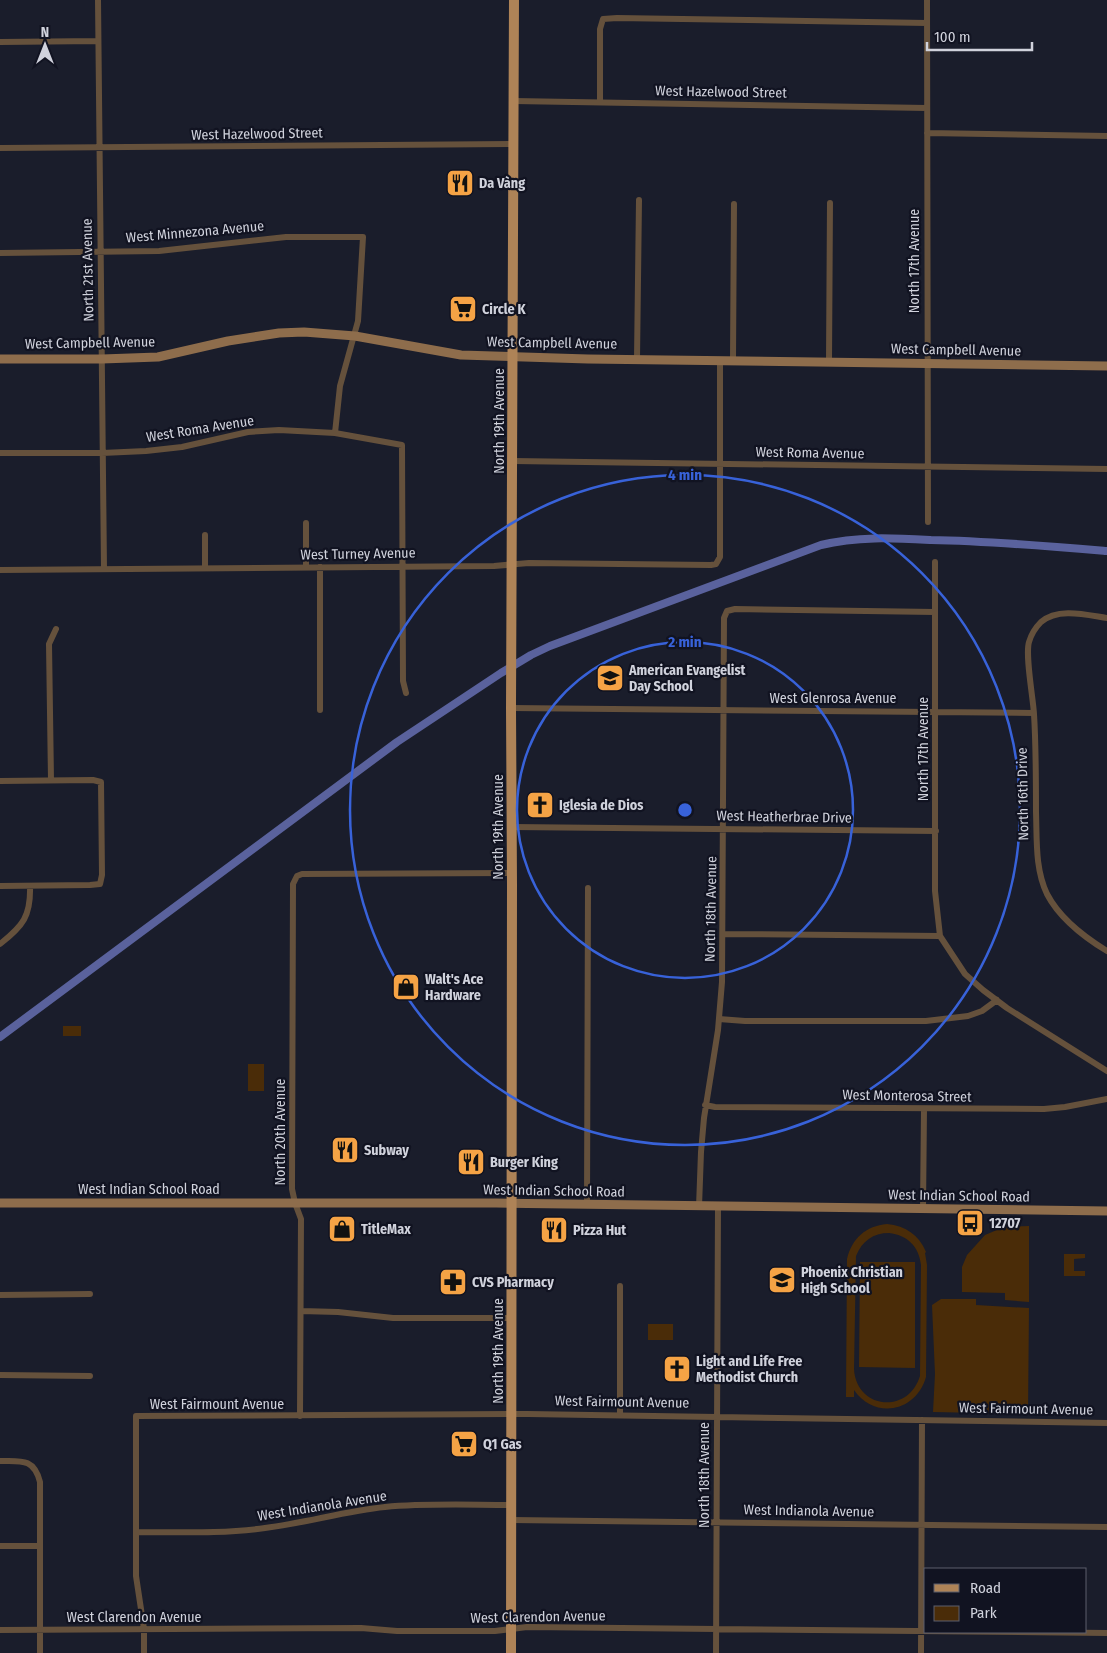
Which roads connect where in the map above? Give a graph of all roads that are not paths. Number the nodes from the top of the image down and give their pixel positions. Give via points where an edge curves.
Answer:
1 (98, 0) edge
2 (514, 0) edge
3 (927, 0) edge
4 (927, 23) junction
5 (98, 41) junction
6 (0, 42) edge
7 (514, 101) junction
8 (600, 102) junction
9 (927, 108) junction
10 (927, 133) junction
11 (1107, 136) edge
12 (514, 144) junction
13 (99, 147) junction
14 (0, 148) edge
15 (639, 200) dead end
16 (830, 203) dead end
17 (734, 204) dead end
18 (101, 252) junction
19 (0, 253) edge
20 (355, 336) junction
21 (513, 356) junction
22 (0, 359) edge
23 (102, 359) junction
24 (638, 359) junction
25 (720, 360) junction
26 (733, 360) junction
27 (829, 362) junction
28 (926, 363) junction
29 (1107, 366) edge
30 (334, 433) junction
31 (0, 453) edge
32 (102, 453) junction
33 (513, 461) junction
34 (720, 463) junction
35 (927, 467) junction
36 (1107, 469) edge
37 (928, 522) dead end
38 (306, 523) dead end
39 (205, 535) dead end
40 (935, 562) dead end
41 (512, 564) junction
42 (403, 566) junction
43 (205, 567) junction
44 (306, 567) junction
45 (320, 567) junction
46 (104, 569) junction
47 (0, 570) edge
48 (935, 612) junction
49 (1107, 618) edge
50 (56, 629) dead end
51 (406, 693) dead end
52 (511, 708) junction
53 (320, 710) dead end
54 (724, 710) junction
55 (936, 712) junction
56 (1034, 713) junction
57 (51, 780) junction
58 (0, 781) edge
59 (512, 827) junction
60 (724, 829) junction
61 (936, 831) junction
62 (512, 873) junction
63 (0, 886) edge
64 (30, 886) junction
65 (588, 888) dead end
66 (724, 934) junction
67 (940, 936) junction
68 (0, 944) edge
69 (1107, 951) edge
70 (997, 1000) junction
71 (719, 1019) junction
72 (1107, 1071) edge
73 (1107, 1099) edge
74 (705, 1105) junction
75 (924, 1109) junction
76 (0, 1203) edge
77 (295, 1203) junction
78 (512, 1204) junction
79 (587, 1205) junction
80 (699, 1207) junction
81 (718, 1207) junction
82 (923, 1210) junction
83 (1107, 1211) edge
84 (620, 1286) dead end
85 (0, 1294) edge
86 (90, 1294) dead end
87 (301, 1311) junction
88 (512, 1318) junction
89 (0, 1375) edge
90 (90, 1376) dead end
91 (511, 1414) junction
92 (620, 1415) junction
93 (300, 1416) junction
94 (717, 1416) junction
95 (922, 1420) junction
96 (1107, 1423) edge
97 (0, 1461) edge
98 (511, 1505) junction
99 (511, 1520) junction
100 (716, 1522) junction
101 (923, 1525) junction
102 (1107, 1527) edge
103 (136, 1532) junction
104 (0, 1546) edge
105 (39, 1546) junction
106 (511, 1628) junction
107 (144, 1629) junction
108 (716, 1629) junction
109 (0, 1630) edge
110 (40, 1630) junction
111 (922, 1632) junction
112 (1087, 1633) edge
113 (1107, 1633) edge
114 (40, 1653) edge
115 (144, 1653) edge
116 (511, 1653) edge
117 (716, 1653) edge
118 (921, 1653) edge

1 - 5 street, North 21st Avenue
2 - 7 main road, North 19th Avenue
3 - 4 street, North 17th Avenue
4 - 8 street via 603,19 600,29
4 - 9 street, North 17th Avenue
5 - 6 street
5 - 13 street, North 21st Avenue
7 - 8 street, West Hazelwood Street
7 - 12 main road, North 19th Avenue
8 - 9 street, West Hazelwood Street
9 - 10 street, North 17th Avenue
10 - 11 street
10 - 28 street, North 17th Avenue
12 - 13 street, West Hazelwood Street
12 - 21 main road, North 19th Avenue
13 - 14 street, West Hazelwood Street
13 - 18 street, North 21st Avenue
15 - 24 street
16 - 27 street
17 - 26 street
18 - 19 street, West Minnezona Avenue
18 - 20 street, West Minnezona Avenue via 159,251 286,237 363,237
18 - 23 street, North 21st Avenue
20 - 21 street, West Campbell Avenue via 449,354
20 - 23 street, West Campbell Avenue via 280,333 158,357
20 - 30 street via 340,386
21 - 24 street, West Campbell Avenue
21 - 33 main road, North 19th Avenue
22 - 23 street, West Campbell Avenue
23 - 32 street, North 21st Avenue
24 - 25 street, West Campbell Avenue
25 - 26 street, West Campbell Avenue
25 - 34 street
26 - 27 street, West Campbell Avenue
27 - 28 street, West Campbell Avenue
28 - 29 street, West Campbell Avenue
28 - 35 street, North 17th Avenue
30 - 32 street, West Roma Avenue via 264,431 146,451
30 - 42 street, West Roma Avenue via 402,445
31 - 32 street, West Roma Avenue
32 - 46 street, North 21st Avenue
33 - 34 street, West Roma Avenue
33 - 41 main road, North 19th Avenue
34 - 35 street, West Roma Avenue
34 - 41 street, West Turney Avenue via 720,557 716,564
35 - 36 street, West Roma Avenue
35 - 37 street, North 17th Avenue
38 - 44 street
39 - 43 street
40 - 48 street, North 17th Avenue
41 - 42 street, West Turney Avenue
41 - 52 main road, North 19th Avenue
42 - 45 street, West Turney Avenue
42 - 51 street via 403,681
43 - 44 street, West Turney Avenue
43 - 46 street, West Turney Avenue
44 - 45 street, West Turney Avenue
45 - 53 street
46 - 47 street, West Turney Avenue
48 - 54 street, North 18th Avenue via 727,611 724,618
48 - 55 street, North 17th Avenue
49 - 56 street, North 16th Drive via 1068,613 1042,621 1036,628 1029,643
50 - 57 street via 49,644
52 - 54 street, West Glenrosa Avenue
52 - 59 main road, North 19th Avenue
54 - 55 street, West Glenrosa Avenue
54 - 60 street, North 18th Avenue
55 - 56 street, West Glenrosa Avenue
55 - 61 street, North 17th Avenue
56 - 69 street, North 16th Drive via 1037,850 1042,880 1063,917
57 - 58 street
57 - 64 street via 101,782 102,875 100,884
59 - 60 street, West Heatherbrae Drive
59 - 62 main road, North 19th Avenue
60 - 61 street, West Heatherbrae Drive
60 - 66 street, North 18th Avenue
61 - 67 street, North 17th Avenue via 935,892
62 - 77 street, North 20th Avenue via 297,876 293,884 292,1189
62 - 78 main road, North 19th Avenue
63 - 64 street
64 - 68 street via 30,906 21,927
65 - 79 street
66 - 67 street
66 - 71 street, North 18th Avenue
67 - 70 street via 965,974
70 - 71 street via 968,1016 926,1021
70 - 72 street
71 - 74 street, North 18th Avenue
73 - 75 street, West Monterosa Street via 1044,1109
74 - 75 street, West Monterosa Street
74 - 80 street, North 18th Avenue
75 - 82 street
76 - 77 street, West Indian School Road
77 - 78 street, West Indian School Road
77 - 87 street, North 20th Avenue via 301,1219
78 - 79 street, West Indian School Road
78 - 88 main road, North 19th Avenue
79 - 80 street, West Indian School Road
80 - 81 street, West Indian School Road
81 - 82 street, West Indian School Road
81 - 94 street, North 18th Avenue
82 - 83 street, West Indian School Road
84 - 92 street
85 - 86 street
87 - 88 street via 393,1318
87 - 93 street, North 20th Avenue
88 - 91 main road, North 19th Avenue
89 - 90 street
91 - 92 street, West Fairmount Avenue
91 - 93 street, West Fairmount Avenue
91 - 98 main road, North 19th Avenue
92 - 94 street, West Fairmount Avenue
93 - 103 street, West Fairmount Avenue via 136,1416
94 - 95 street, West Fairmount Avenue
94 - 100 street, North 18th Avenue
95 - 96 street, West Fairmount Avenue
95 - 101 street
97 - 105 street via 22,1461 35,1468 40,1482
98 - 99 main road, North 19th Avenue
98 - 103 street, West Indianola Avenue via 386,1507 245,1530
99 - 100 street, West Indianola Avenue
99 - 106 main road, North 19th Avenue
100 - 101 street, West Indianola Avenue
100 - 108 street, North 18th Avenue
101 - 102 street, West Indianola Avenue
101 - 111 street
103 - 107 street via 136,1576
104 - 105 street
105 - 110 street
106 - 107 street, West Clarendon Avenue via 495,1631
106 - 108 street, West Clarendon Avenue
106 - 116 main road, North 19th Avenue
107 - 110 street, West Clarendon Avenue
107 - 115 street
108 - 111 street, West Clarendon Avenue
108 - 117 street, North 18th Avenue
109 - 110 street, West Clarendon Avenue
110 - 114 street
111 - 118 street
112 - 113 street, West Clarendon Avenue

